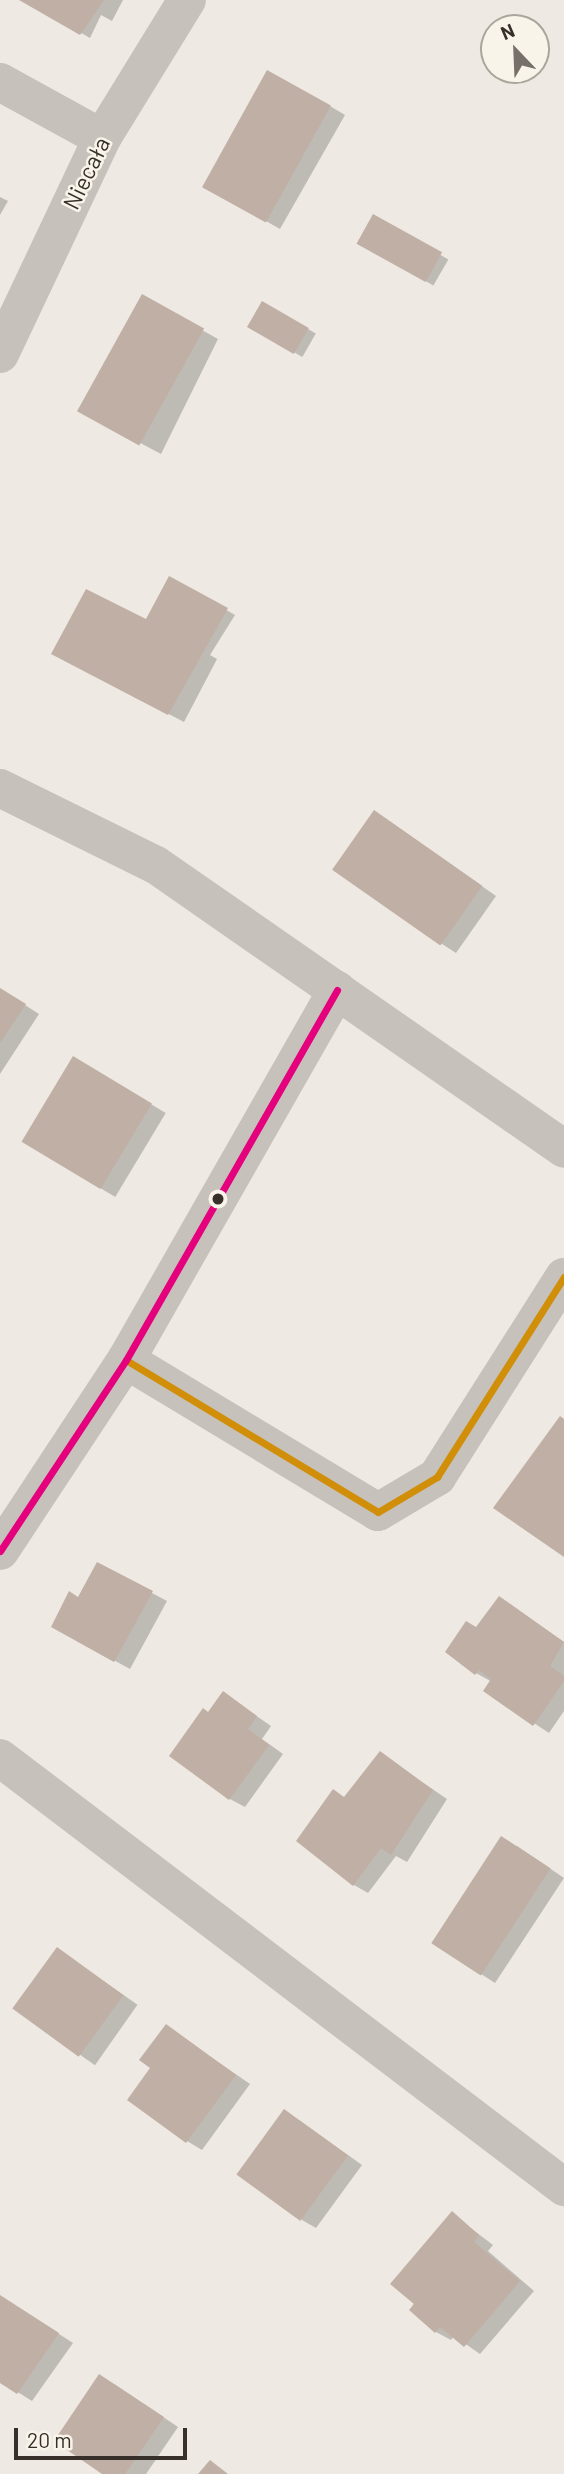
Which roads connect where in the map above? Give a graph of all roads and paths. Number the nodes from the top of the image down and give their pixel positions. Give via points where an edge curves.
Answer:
1 (187, 0) edge
2 (0, 82) edge
3 (103, 138) junction
4 (0, 354) edge
5 (0, 788) edge
6 (337, 990) junction
7 (564, 1149) edge
8 (564, 1277) edge
9 (126, 1360) junction
10 (0, 1551) edge
11 (0, 1758) edge
12 (564, 2187) edge

1 - 3 street, Niecała
2 - 3 street
3 - 4 street, Niecała
5 - 6 street via 156,865
6 - 7 street
6 - 9 street
8 - 9 street via 437,1477 378,1512
9 - 10 street
11 - 12 street

